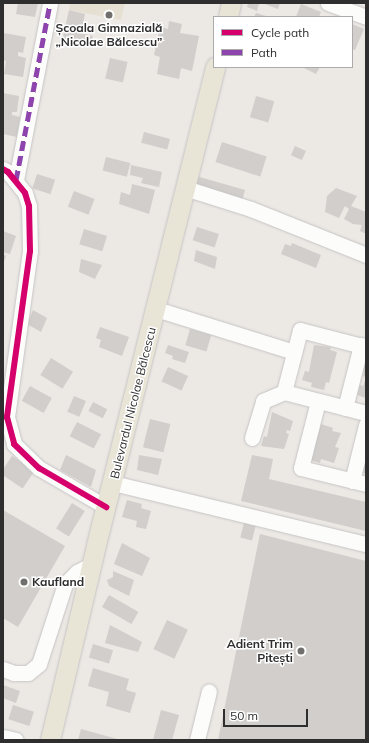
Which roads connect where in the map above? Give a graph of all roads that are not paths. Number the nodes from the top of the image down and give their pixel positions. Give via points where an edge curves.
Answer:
1 (50, 3) edge
2 (231, 3) edge
3 (329, 3) edge
4 (228, 16) edge
5 (366, 17) edge
6 (215, 68) edge
7 (3, 169) edge
8 (16, 180) junction
9 (185, 188) junction
10 (366, 255) edge
11 (156, 309) junction
12 (363, 346) edge
13 (294, 352) junction
14 (284, 392) junction
15 (318, 401) junction
16 (345, 408) junction
17 (366, 413) edge
18 (366, 425) edge
19 (252, 438) dead end
20 (359, 482) edge
21 (113, 483) junction
22 (106, 507) junction
23 (366, 544) edge
24 (91, 565) junction
25 (3, 669) edge
26 (209, 691) dead end
27 (3, 737) edge
28 (16, 740) edge
29 (50, 740) edge
30 (197, 740) edge

1 - 8 street
2 - 4 main road
3 - 5 street
6 - 9 main road, Bulevardul Nicolae Bălcescu
7 - 8 street
8 - 22 street via 25,193 29,206 30,251 7,417 14,444 39,468
9 - 10 street via 251,209
9 - 11 main road, Bulevardul Nicolae Bălcescu
11 - 13 street
11 - 21 main road, Bulevardul Nicolae Bălcescu
12 - 13 street via 300,330
12 - 16 street
13 - 14 street
14 - 15 street
14 - 19 street via 263,401
15 - 16 street
15 - 20 street via 302,468
16 - 17 street
18 - 20 street
21 - 22 main road, Bulevardul Nicolae Bălcescu
21 - 23 street
22 - 24 main road, Bulevardul Nicolae Bălcescu
24 - 25 street via 77,572 65,584 39,664 28,673 14,673
24 - 29 main road, Bulevardul Nicolae Bălcescu
26 - 30 street
27 - 28 street

